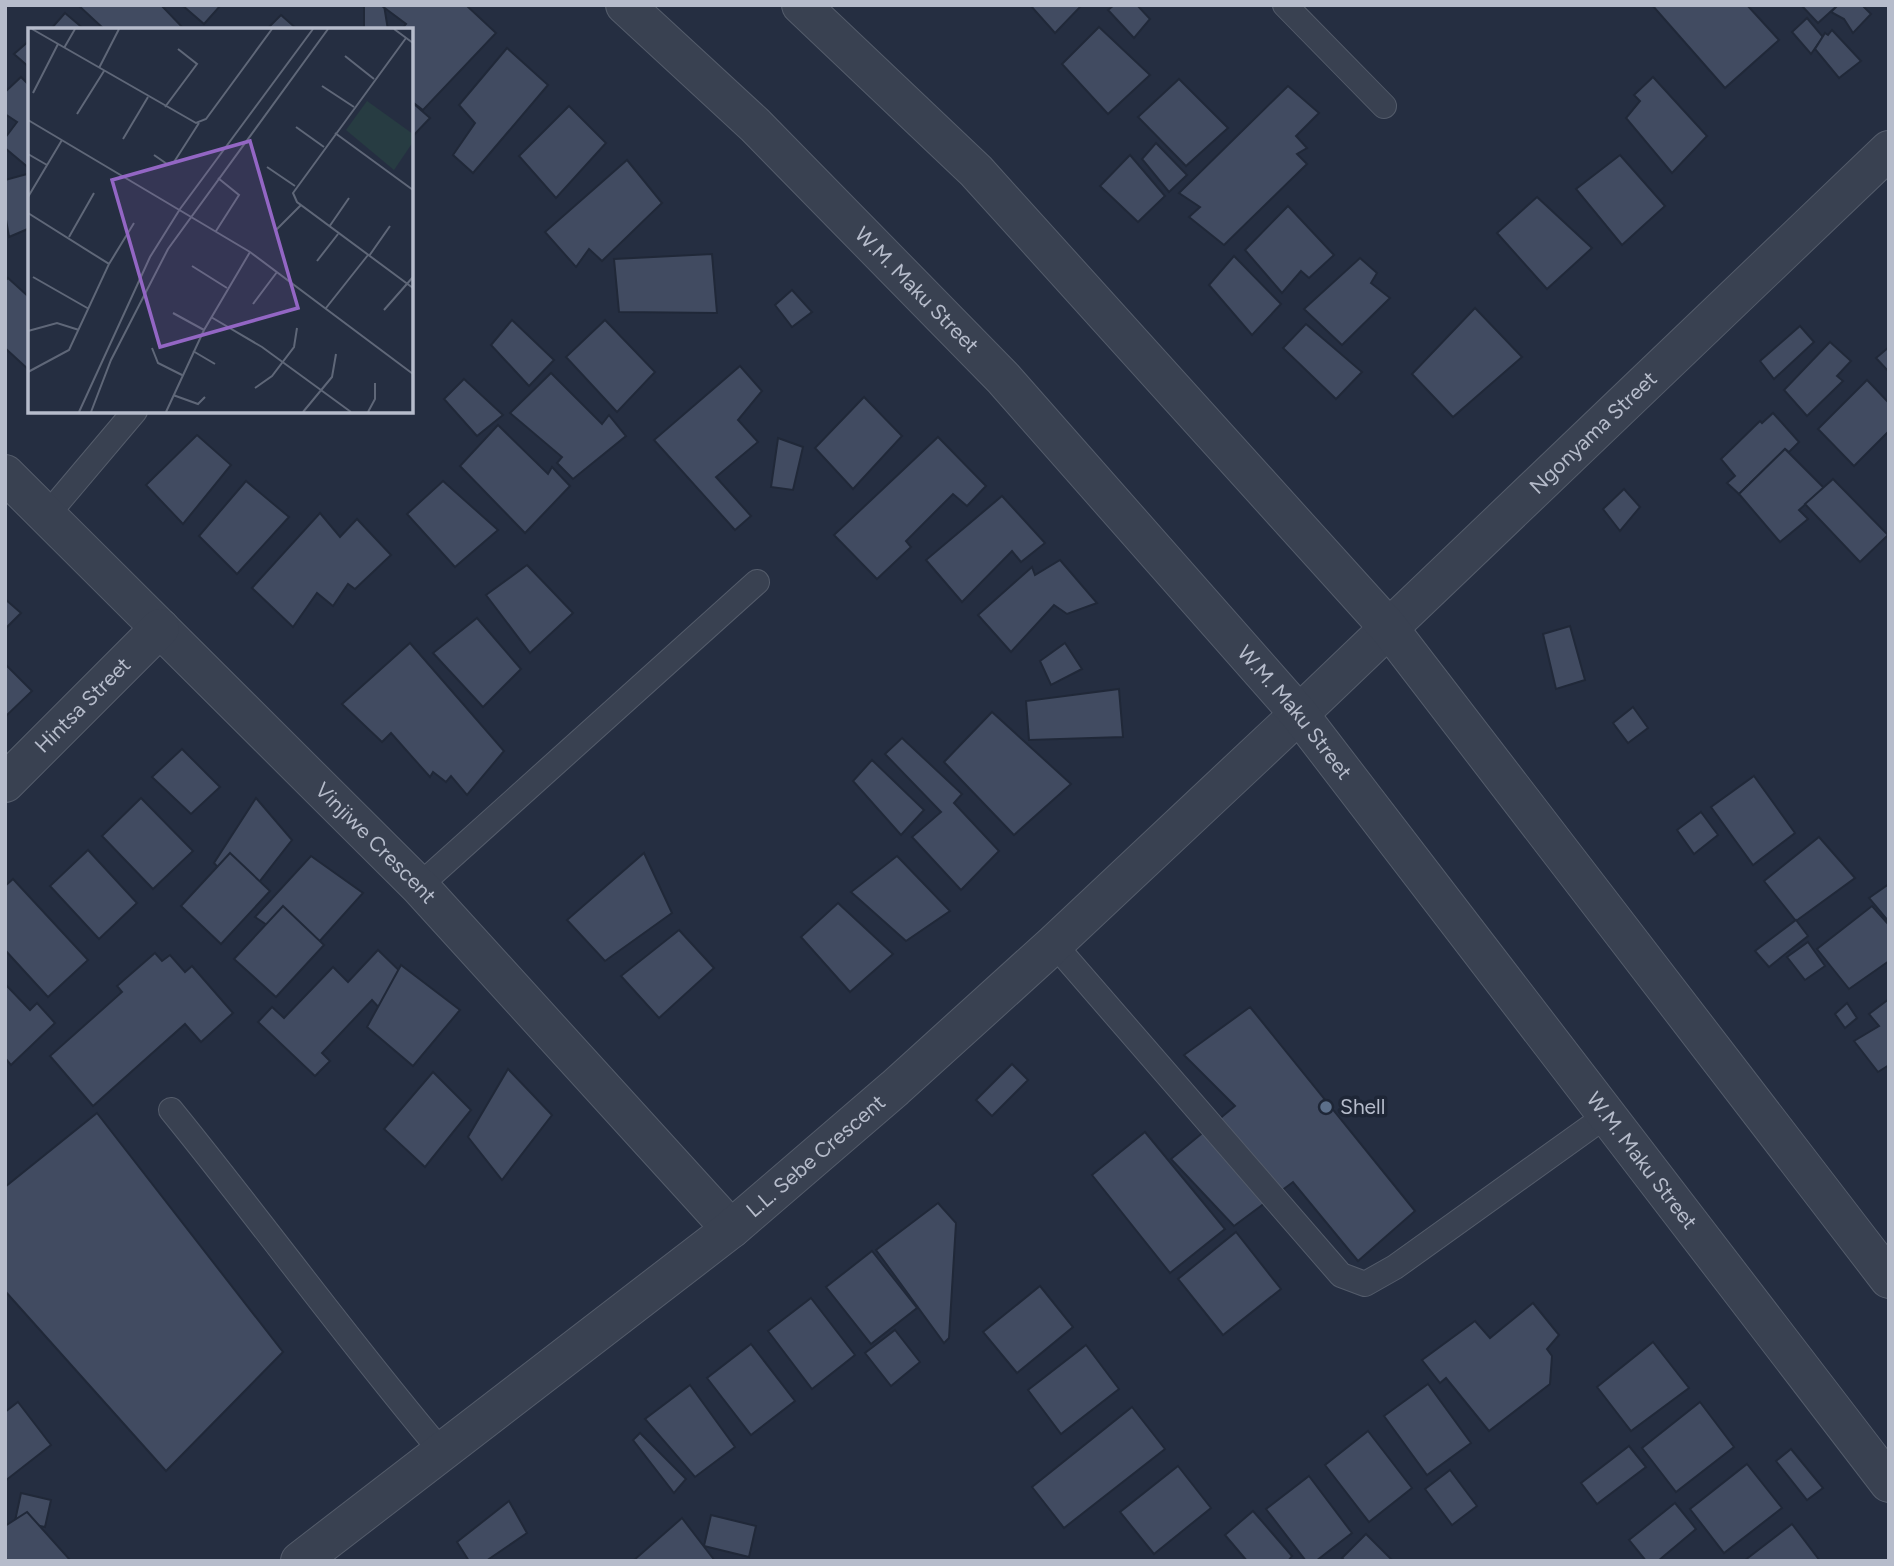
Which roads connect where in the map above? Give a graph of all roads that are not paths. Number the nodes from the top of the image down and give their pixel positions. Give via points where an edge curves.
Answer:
1 (625, 5) edge
2 (801, 5) edge
3 (1285, 5) edge
4 (1384, 106) dead end
5 (1889, 150) edge
6 (133, 413) edge
7 (5, 474) edge
8 (48, 514) junction
9 (757, 582) dead end
10 (1388, 627) junction
11 (160, 628) junction
12 (1299, 714) junction
13 (5, 783) edge
14 (419, 886) junction
15 (1054, 944) junction
16 (171, 1110) dead end
17 (1607, 1115) junction
18 (732, 1229) junction
19 (1889, 1279) edge
20 (442, 1452) junction
21 (1889, 1483) edge
22 (300, 1561) edge

1 - 12 street, W.M. Maku Street via 755,125 1003,378
2 - 10 street via 976,171
3 - 4 lane
5 - 10 street, Ngonyama Street
6 - 8 lane
7 - 8 street, Vinjiwe Crescent
8 - 11 street, Vinjiwe Crescent
9 - 14 lane
10 - 12 street, Ngonyama Street
10 - 19 street
11 - 13 street, Hintsa Street
11 - 14 street, Vinjiwe Crescent
12 - 15 street, L.L. Sebe Crescent
12 - 17 street, W.M. Maku Street
14 - 18 street, Vinjiwe Crescent
15 - 17 lane via 1341,1275 1365,1284
15 - 18 street, L.L. Sebe Crescent
16 - 20 lane
17 - 21 street, W.M. Maku Street
18 - 20 street, L.L. Sebe Crescent
20 - 22 street, L.L. Sebe Crescent

